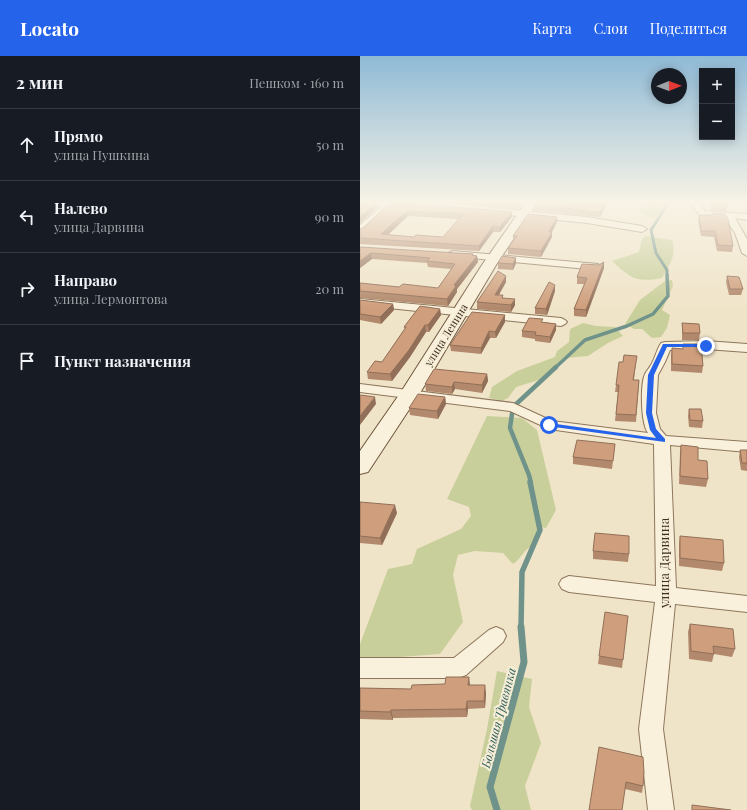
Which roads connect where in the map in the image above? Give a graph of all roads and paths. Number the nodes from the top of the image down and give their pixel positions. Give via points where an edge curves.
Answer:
1 (509, 237) edge
2 (742, 237) edge
3 (440, 253) edge
4 (747, 253) edge
5 (496, 257) junction
6 (598, 267) edge
7 (360, 302) edge
8 (459, 313) junction
9 (561, 322) dead end
10 (747, 348) edge
11 (360, 388) edge
12 (410, 393) junction
13 (662, 440) junction
14 (747, 447) edge
15 (360, 467) edge
16 (569, 584) dead end
17 (666, 595) junction
18 (747, 604) edge
19 (496, 636) dead end
20 (360, 668) edge
21 (662, 810) edge

1 - 5 street, улица Ленина
2 - 4 street
3 - 5 street
5 - 6 street
5 - 8 street, улица Ленина
7 - 8 street
8 - 9 street
8 - 12 street, улица Ленина
10 - 13 street via 665,346 651,375 649,413 653,430
11 - 12 street
12 - 13 street via 513,407 549,425
12 - 15 street, улица Ленина
13 - 14 street
13 - 17 street, улица Дарвина
16 - 17 street
17 - 18 street
17 - 21 street, улица Дарвина via 651,729
19 - 20 street via 458,668

